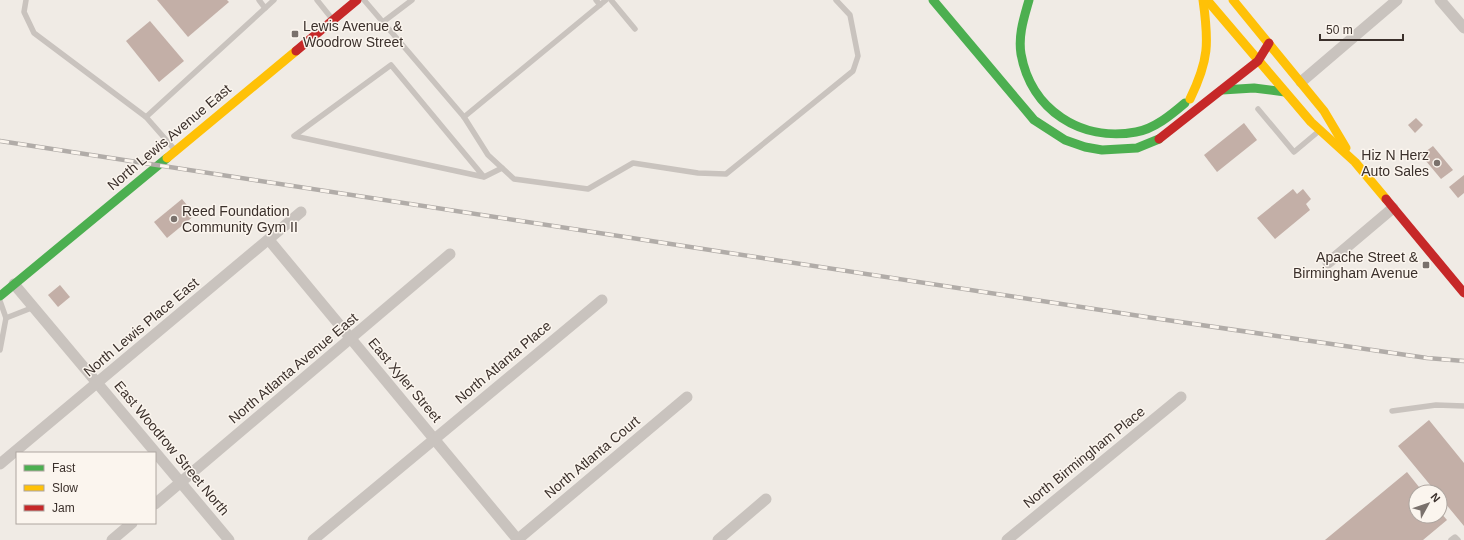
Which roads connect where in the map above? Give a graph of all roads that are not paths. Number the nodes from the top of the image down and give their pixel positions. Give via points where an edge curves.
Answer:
1 (26, 0) edge
2 (259, 0) edge
3 (274, 0) edge
4 (317, 0) edge
5 (357, 0) edge
6 (364, 0) edge
7 (412, 0) edge
8 (596, 0) edge
9 (606, 0) edge
10 (611, 0) edge
11 (836, 0) edge
12 (933, 0) edge
13 (1029, 0) edge
14 (1203, 0) edge
15 (1207, 0) edge
16 (1233, 0) edge
17 (1397, 0) edge
18 (1440, 0) edge
19 (600, 5) junction
20 (265, 8) junction
21 (333, 20) junction
22 (383, 22) junction
23 (1464, 28) edge
24 (635, 29) dead end
25 (1269, 43) junction
26 (1249, 50) junction
27 (1242, 56) dead end
28 (1258, 61) junction
29 (1301, 82) junction
30 (1207, 84) dead end
31 (1222, 90) junction
32 (1285, 92) junction
33 (1190, 99) junction
34 (1258, 109) dead end
35 (146, 117) junction
36 (464, 117) junction
37 (1320, 130) junction
38 (175, 150) junction
39 (1355, 162) junction
40 (502, 168) junction
41 (484, 177) junction
42 (1393, 208) junction
43 (301, 212) dead end
44 (268, 240) junction
45 (450, 254) dead end
46 (1328, 263) dead end
47 (14, 284) junction
48 (1464, 293) edge
49 (0, 296) edge
50 (602, 300) dead end
51 (0, 301) edge
52 (34, 307) junction
53 (6, 318) junction
54 (351, 339) junction
55 (0, 350) edge
56 (98, 383) junction
57 (687, 397) dead end
58 (1181, 397) dead end
59 (1464, 406) edge
60 (1392, 412) dead end
61 (434, 439) junction
62 (155, 452) edge
63 (156, 454) edge
64 (0, 464) edge
65 (180, 483) junction
66 (766, 499) dead end
67 (156, 503) edge
68 (131, 524) edge
69 (112, 540) edge
70 (228, 540) edge
71 (313, 540) edge
72 (517, 540) edge
73 (718, 540) edge
74 (1007, 540) edge
75 (1451, 540) edge
76 (1458, 540) edge

1 - 35 lane via 24,12 34,33
2 - 20 lane
3 - 20 lane
4 - 21 lane
5 - 21 main road, North Lewis Avenue East
6 - 22 lane
7 - 22 lane
8 - 19 lane
9 - 19 lane
10 - 24 lane
11 - 40 lane via 850,15 858,56 853,70 726,174 698,174 634,163 588,189 514,179
12 - 31 main road via 1034,120 1055,135 1075,144 1110,150 1137,148 1154,143 1172,132
13 - 33 main road via 1020,36 1024,69 1038,97 1064,120 1092,132 1124,134 1158,124
14 - 33 main road via 1208,35 1207,56 1203,73
15 - 26 main road
16 - 25 main road
17 - 29 street
18 - 23 street
19 - 36 lane
20 - 35 lane
21 - 38 main road, North Lewis Avenue East
22 - 36 lane
25 - 26 main road
25 - 28 main road
25 - 29 main road
26 - 27 main road
26 - 28 main road
28 - 31 main road
28 - 32 main road
29 - 39 main road via 1324,111
30 - 33 main road
31 - 32 main road via 1249,86
32 - 37 main road
34 - 37 lane via 1294,152
35 - 38 lane
36 - 40 lane via 488,155
37 - 39 main road
38 - 47 main road, North Lewis Avenue East
39 - 42 main road
40 - 41 lane
41 - 41 lane via 309,139 294,136 391,65
42 - 46 street
42 - 48 main road
43 - 44 street, North Lewis Place East
44 - 54 street, East Xyler Street
44 - 56 street, North Lewis Place East
45 - 54 street, North Atlanta Avenue East
47 - 49 main road, North Lewis Avenue East
47 - 52 street, East Woodrow Street North
50 - 61 street, North Atlanta Place
51 - 53 lane
52 - 53 lane
52 - 56 street, East Woodrow Street North
53 - 55 lane
54 - 61 street, East Xyler Street
54 - 65 street, North Atlanta Avenue East
56 - 62 street, East Woodrow Street North
56 - 64 street, North Lewis Place East
57 - 72 street, North Atlanta Court
58 - 74 street, North Birmingham Place
59 - 60 lane via 1436,405
61 - 71 street, North Atlanta Place
61 - 72 street, East Xyler Street
63 - 65 street, East Woodrow Street North
65 - 67 street, North Atlanta Avenue East
65 - 70 street, East Woodrow Street North
66 - 73 street
68 - 69 street
75 - 76 lane via 1455,537

